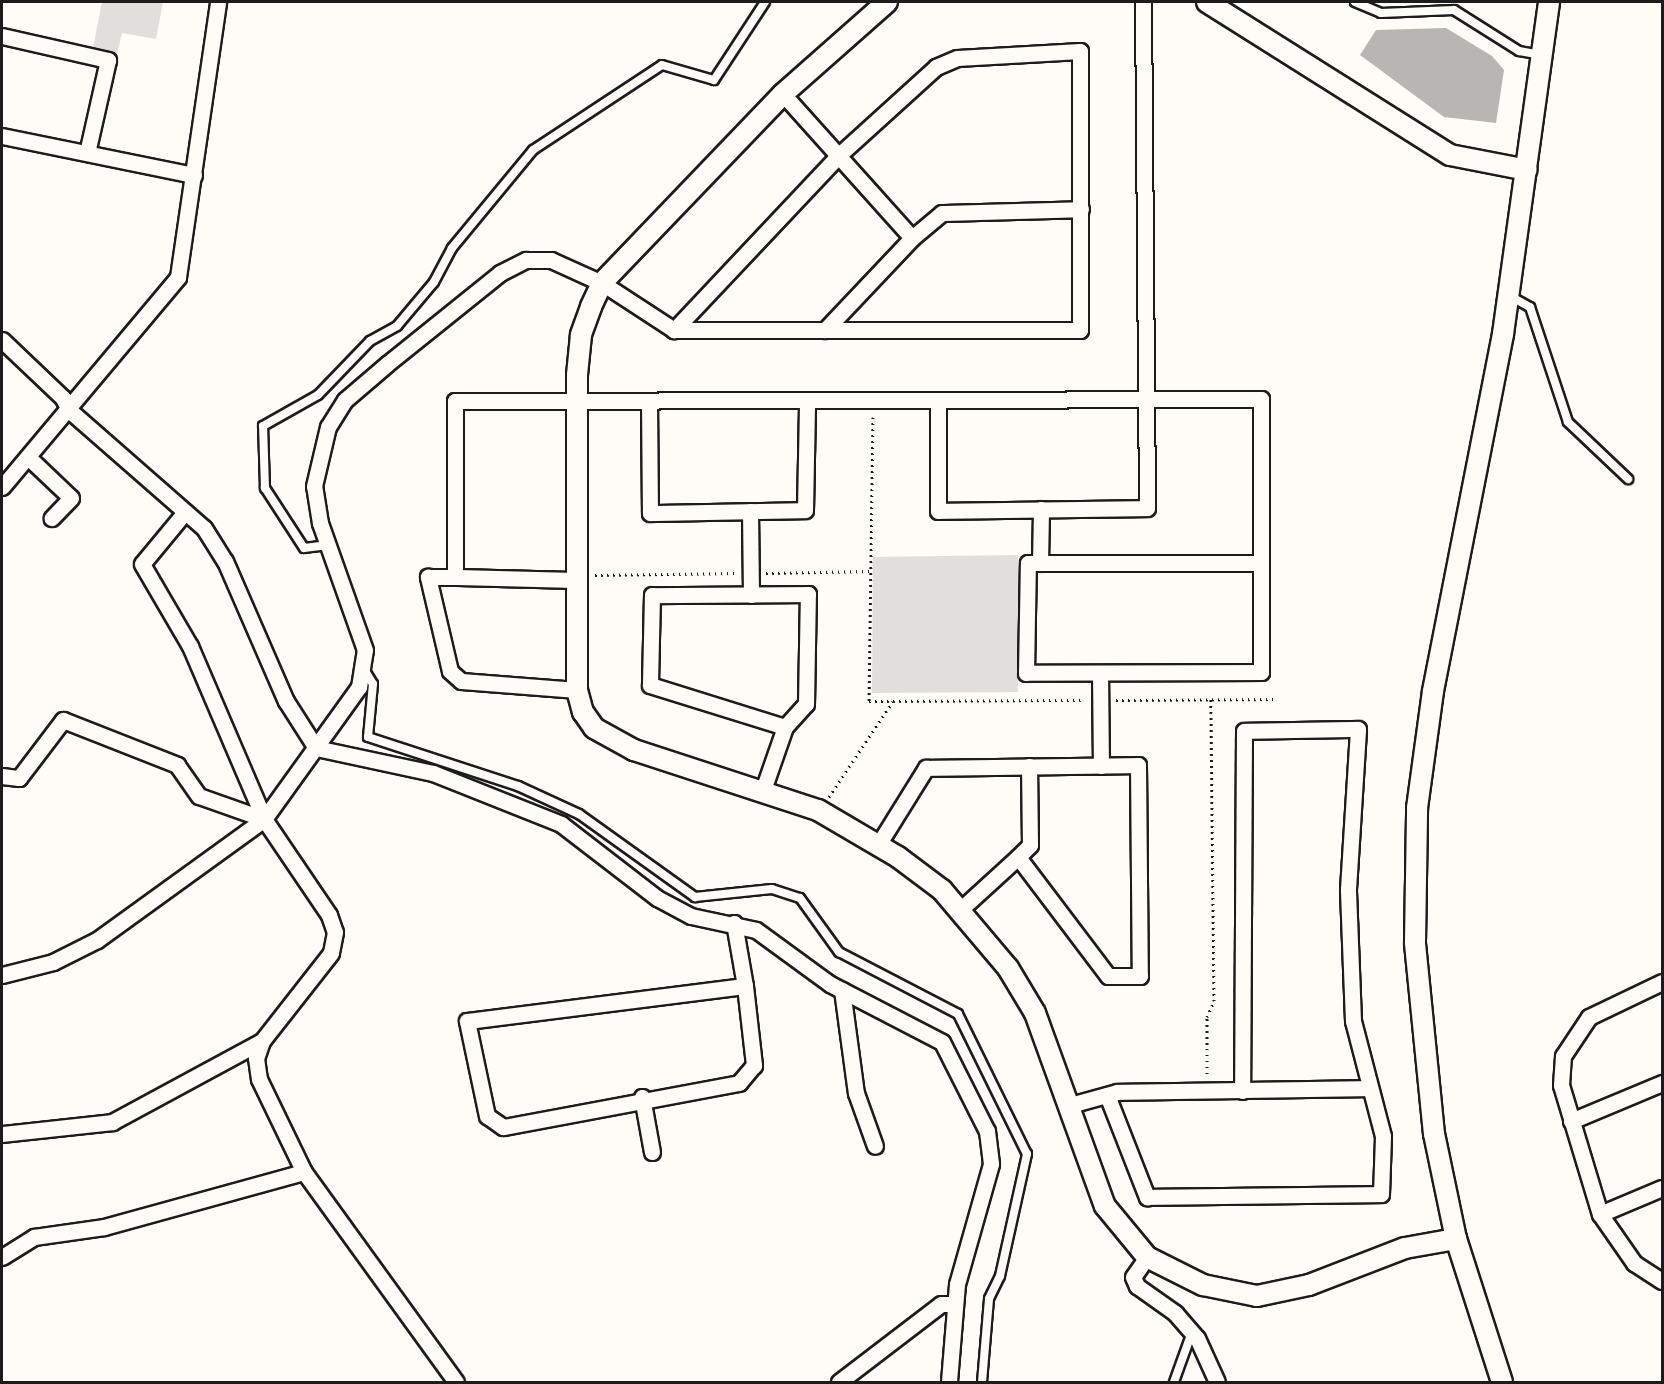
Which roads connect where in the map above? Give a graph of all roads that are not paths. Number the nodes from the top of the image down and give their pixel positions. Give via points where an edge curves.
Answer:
1 (218, 2) edge
2 (765, 2) edge
3 (887, 2) edge
4 (1143, 2) edge
5 (1207, 2) edge
6 (1355, 2) edge
7 (1549, 2) edge
8 (2, 36) edge
9 (1542, 56) junction
10 (783, 94) junction
11 (2, 136) edge
12 (87, 153) junction
13 (839, 155) junction
14 (1527, 170) junction
15 (194, 175) junction
16 (1081, 209) junction
17 (912, 238) junction
18 (602, 283) junction
19 (1509, 295) junction
20 (674, 330) junction
21 (825, 330) junction
22 (2, 340) edge
23 (1146, 399) junction
24 (938, 400) junction
25 (577, 401) junction
26 (649, 401) junction
27 (807, 401) junction
28 (69, 410) junction
29 (28, 457) junction
30 (1628, 479) dead end
31 (2, 487) edge
32 (1041, 509) junction
33 (750, 511) junction
34 (184, 512) junction
35 (52, 518) dead end
36 (328, 545) junction
37 (1040, 563) junction
38 (1261, 563) junction
39 (455, 577) junction
40 (585, 577) junction
41 (751, 595) junction
42 (364, 669) junction
43 (1100, 673) junction
44 (578, 690) junction
45 (785, 727) junction
46 (316, 748) junction
47 (1029, 766) junction
48 (1101, 766) junction
49 (2, 776) edge
50 (764, 790) junction
51 (264, 819) junction
52 (878, 845) junction
53 (1018, 857) junction
54 (960, 909) junction
55 (734, 923) junction
56 (2, 975) edge
57 (1662, 982) edge
58 (745, 986) junction
59 (842, 990) junction
60 (262, 1041) junction
61 (1662, 1083) edge
62 (1368, 1088) junction
63 (1242, 1090) junction
64 (1107, 1095) junction
65 (642, 1097) junction
66 (1070, 1105) junction
67 (1571, 1121) junction
68 (2, 1134) edge
69 (875, 1146) dead end
70 (652, 1152) dead end
71 (304, 1172) junction
72 (1662, 1188) edge
73 (1600, 1214) junction
74 (1456, 1239) junction
75 (2, 1257) edge
76 (1147, 1257) junction
77 (1662, 1281) edge
78 (955, 1304) junction
79 (1192, 1332) junction
80 (456, 1383) edge
81 (839, 1383) edge
82 (949, 1383) edge
83 (982, 1383) edge
84 (1174, 1383) edge
85 (1217, 1383) edge
86 (1502, 1383) edge

1 - 15 street
2 - 36 lane via 714,80 662,65 533,150 452,248 434,282 397,326 370,341 318,395 263,426 265,488 304,548
3 - 10 street
4 - 23 street
5 - 14 street via 1450,154
6 - 9 lane via 1381,13 1454,10 1519,51
7 - 9 street
8 - 12 street via 108,60
9 - 14 street
10 - 13 street
10 - 18 street
11 - 12 street
12 - 15 street
13 - 16 street via 936,67 957,58 1080,51
13 - 17 street
13 - 20 street
14 - 19 street
15 - 28 street via 178,277
16 - 17 street via 942,213
16 - 21 street via 1080,330
17 - 21 street
18 - 20 street
18 - 25 street via 580,335
18 - 36 street via 551,260 526,260 500,273 345,400 328,427 314,486
19 - 30 lane via 1530,307 1568,422
19 - 74 street via 1417,808 1421,1026 1434,1134
20 - 21 street
22 - 28 street via 63,398
23 - 24 street
23 - 32 street via 1147,508
23 - 38 street via 1261,399
24 - 27 street
24 - 32 street via 938,511
25 - 26 street
25 - 39 street via 455,401
25 - 40 street
26 - 27 street
26 - 33 street via 650,513
27 - 33 street via 805,510
28 - 29 street
28 - 34 street
29 - 31 street
29 - 35 street via 71,498
32 - 37 street
33 - 41 street
34 - 46 street via 204,528 225,561 286,701
34 - 51 street via 142,564 190,646
36 - 42 street via 365,650
37 - 38 street
37 - 43 street via 1028,563 1026,673
38 - 43 street via 1261,672
39 - 40 street
39 - 44 street via 428,577 450,671 461,681
40 - 44 street
41 - 45 street via 808,594 806,704
41 - 45 street via 652,595 650,685
42 - 46 street via 359,687
42 - 83 lane via 373,684 368,737 518,786 579,814 695,897 772,889 800,898 839,952 958,1014 1027,1154 1000,1276 989,1299
43 - 48 street
44 - 50 street via 583,712 612,741
45 - 50 street
46 - 51 street
46 - 55 street via 433,773 527,808 561,824 657,898 691,916
47 - 48 street
47 - 52 street via 926,768
47 - 53 street via 1030,845
48 - 53 street via 1138,765 1140,976 1108,976
49 - 51 street via 19,778 63,720 177,765 199,796
50 - 52 street via 818,810
51 - 56 street via 97,940 54,962
51 - 60 street via 329,915 335,932 331,953
52 - 54 street
53 - 54 street
54 - 66 street via 1035,1013
55 - 58 street
55 - 59 street via 778,944
57 - 67 street via 1613,1002 1589,1017 1571,1041 1561,1085
58 - 65 street via 754,1065 739,1083
58 - 65 street via 467,1022 487,1116 503,1127
59 - 69 street via 856,1093
59 - 78 street via 942,1042 987,1131 991,1164
60 - 68 street via 112,1122
60 - 71 street via 256,1059 259,1079
61 - 67 street
62 - 63 street
62 - 63 street via 1353,1021 1347,889 1358,729 1244,731
62 - 64 street via 1383,1136 1381,1194 1147,1197
63 - 64 street
64 - 66 street
65 - 70 street
66 - 76 street via 1105,1206
67 - 73 street
71 - 75 street via 104,1227 34,1237
71 - 80 street
72 - 73 street
73 - 77 street via 1634,1263
74 - 76 street via 1405,1248 1309,1285 1257,1296 1203,1285
74 - 86 street
76 - 79 street via 1133,1277 1137,1286
78 - 81 street via 941,1304
78 - 82 street
79 - 84 lane
79 - 85 street

